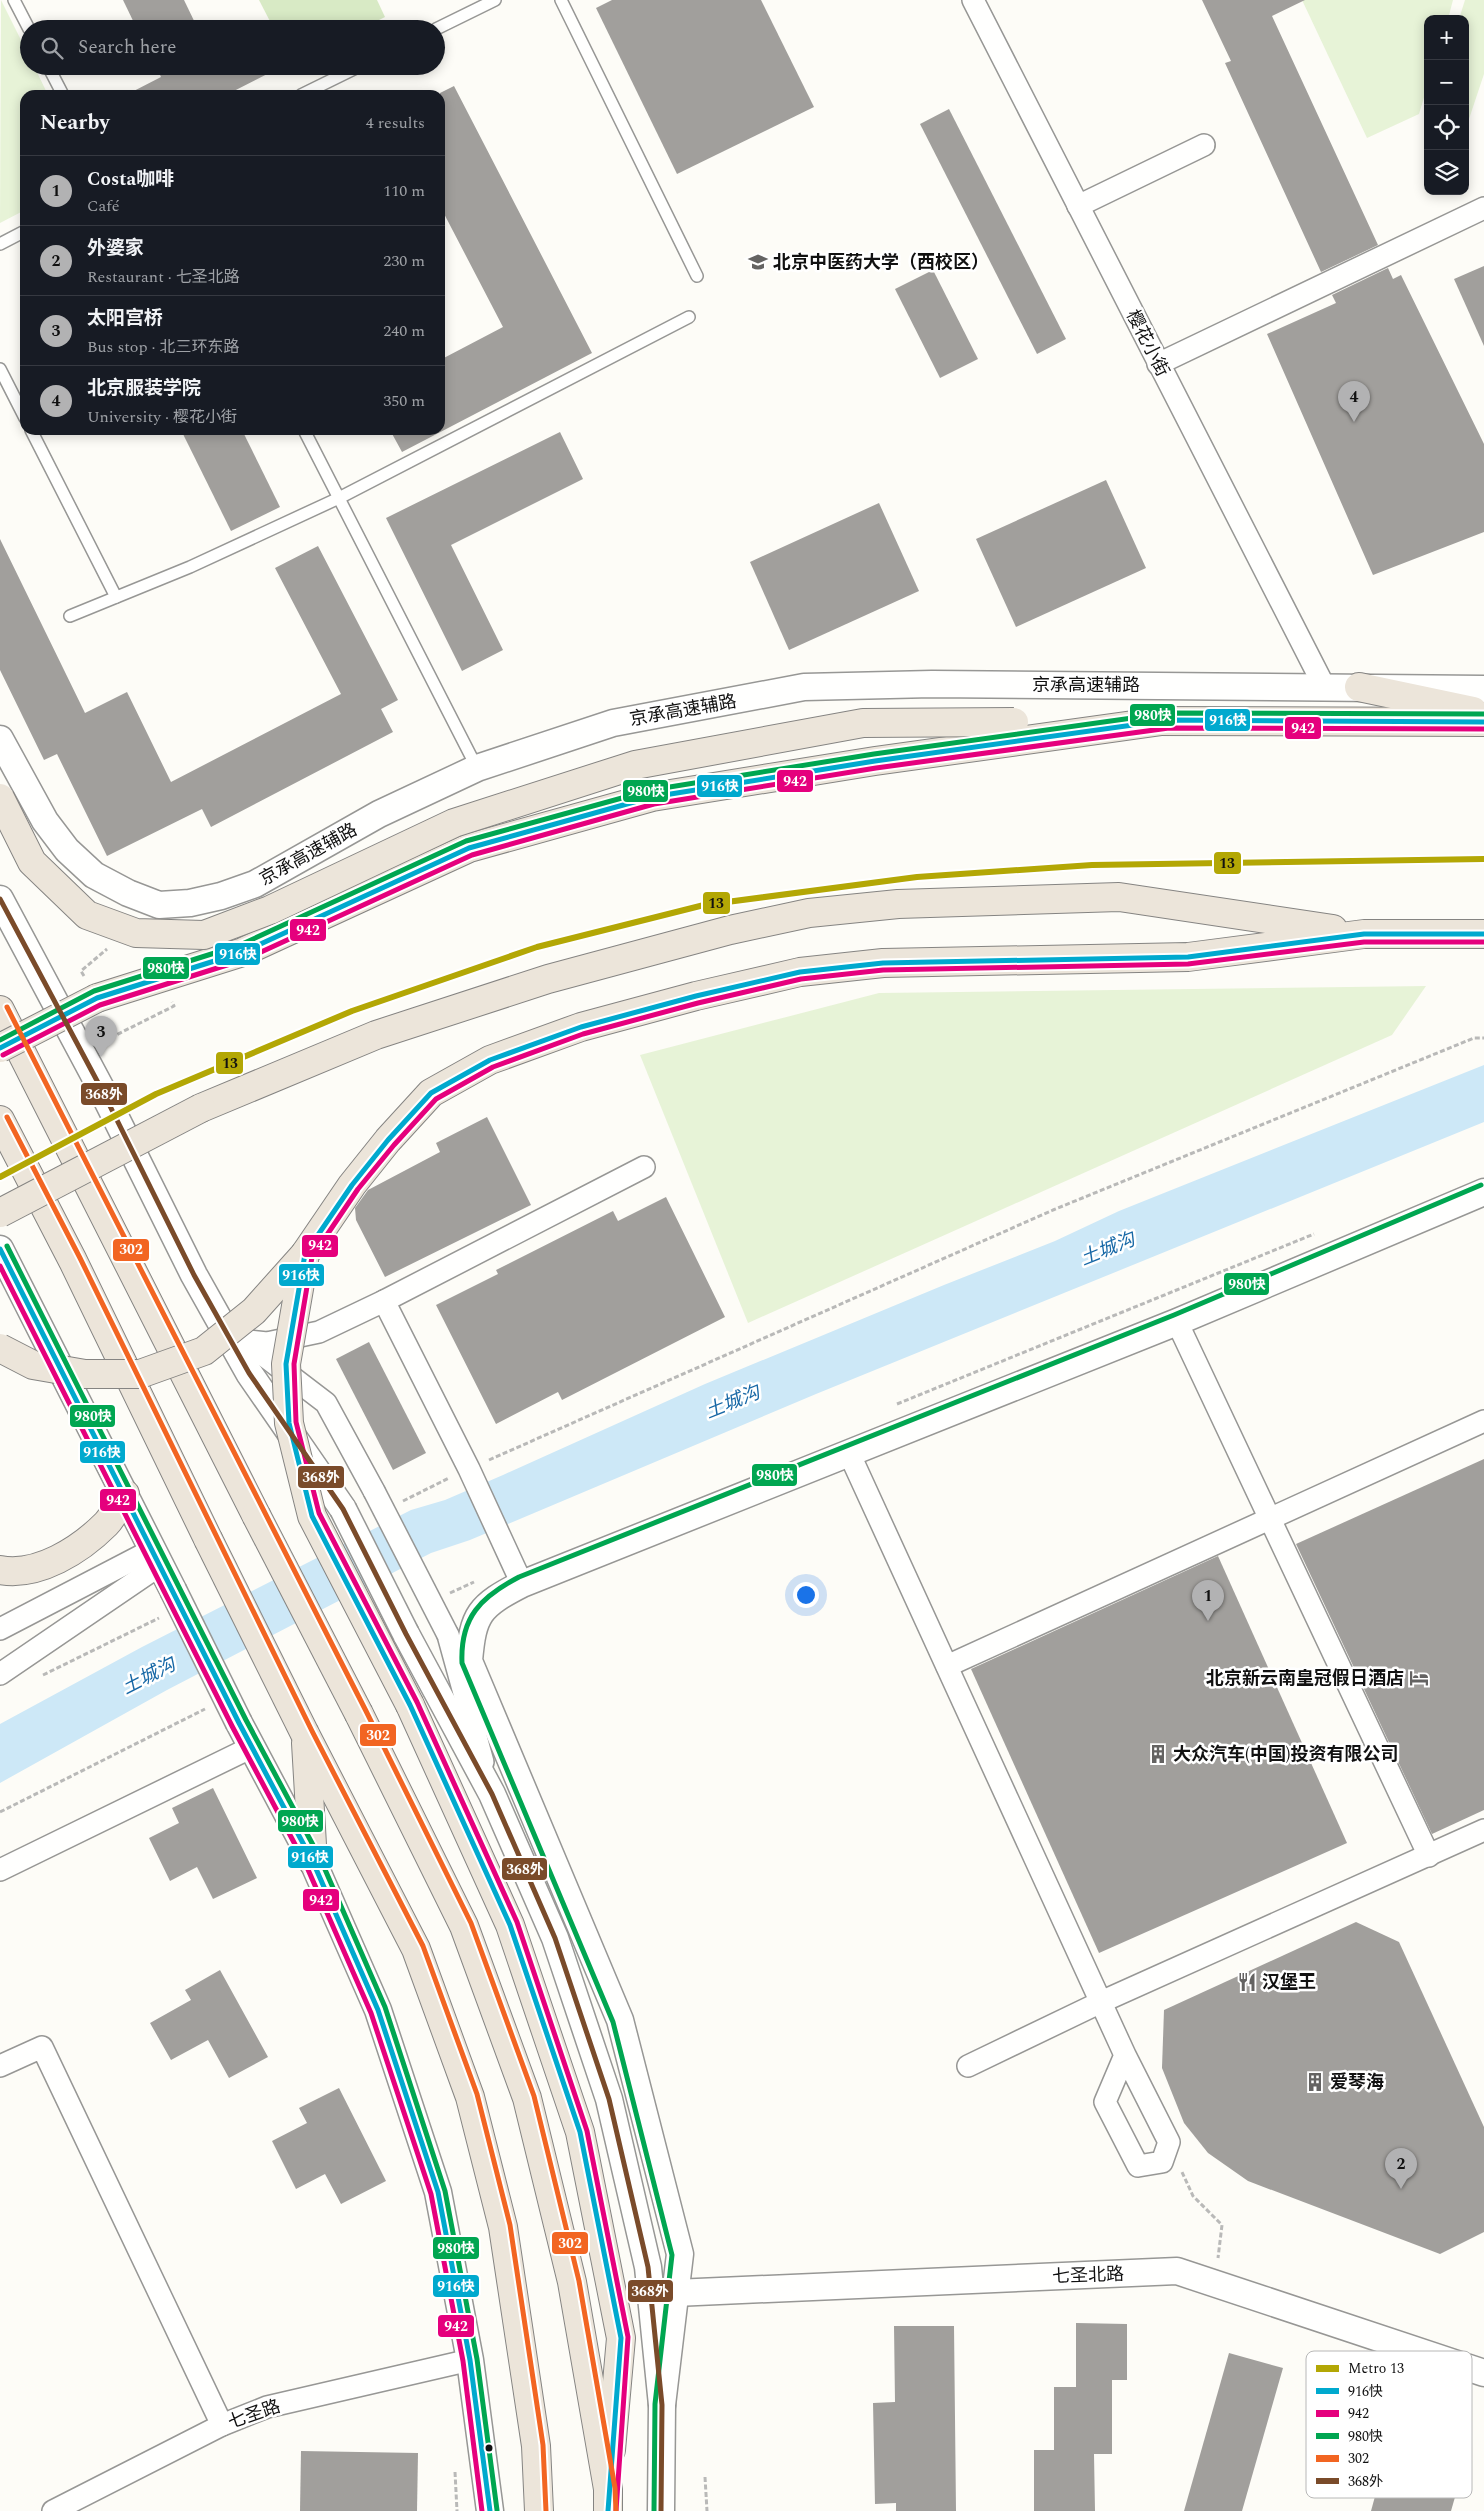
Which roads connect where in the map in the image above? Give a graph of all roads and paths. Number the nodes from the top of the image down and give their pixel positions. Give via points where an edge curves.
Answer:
1 (14, 0) edge
2 (495, 0) edge
3 (561, 0) edge
4 (973, 0) edge
5 (24, 20) edge
6 (445, 25) edge
7 (53, 75) edge
8 (342, 75) edge
9 (60, 90) edge
10 (311, 90) edge
11 (1204, 145) dead end
12 (1078, 206) junction
13 (1484, 208) edge
14 (20, 234) edge
15 (0, 244) edge
16 (697, 276) dead end
17 (689, 317) dead end
18 (1158, 364) junction
19 (0, 368) edge
20 (20, 408) edge
21 (34, 435) edge
22 (307, 435) edge
23 (339, 498) junction
24 (116, 597) junction
25 (70, 616) dead end
26 (1324, 686) junction
27 (1359, 686) junction
28 (1484, 689) edge
29 (1484, 713) edge
30 (1169, 720) junction
31 (1484, 722) edge
32 (0, 739) edge
33 (477, 768) junction
34 (0, 798) edge
35 (0, 899) edge
36 (1364, 934) junction
37 (1484, 934) edge
38 (108, 947) dead end
39 (97, 998) junction
40 (174, 1006) dead end
41 (0, 1010) edge
42 (1484, 1038) edge
43 (0, 1048) edge
44 (81, 1053) junction
45 (0, 1120) edge
46 (644, 1168) dead end
47 (1484, 1192) edge
48 (0, 1213) edge
49 (1319, 1232) dead end
50 (0, 1249) edge
51 (305, 1254) junction
52 (194, 1275) junction
53 (384, 1301) junction
54 (1177, 1322) junction
55 (248, 1341) junction
56 (0, 1348) edge
57 (889, 1408) dead end
58 (1484, 1422) edge
59 (849, 1453) junction
60 (471, 1475) junction
61 (125, 1494) junction
62 (398, 1503) dead end
63 (1270, 1521) junction
64 (156, 1558) junction
65 (0, 1570) edge
66 (522, 1584) junction
67 (166, 1615) dead end
68 (0, 1629) edge
69 (947, 1666) junction
70 (0, 1674) edge
71 (34, 1679) dead end
72 (183, 1720) dead end
73 (305, 1734) junction
74 (252, 1747) junction
75 (492, 1794) junction
76 (0, 1812) edge
77 (1484, 1830) edge
78 (1429, 1856) junction
79 (312, 1862) junction
80 (0, 1870) edge
81 (1101, 2002) junction
82 (1125, 2055) junction
83 (0, 2066) edge
84 (968, 2066) dead end
85 (1168, 2142) junction
86 (1215, 2284) junction
87 (675, 2293) junction
88 (1418, 2351) edge
89 (470, 2360) junction
90 (1472, 2369) edge
91 (1484, 2373) edge
92 (662, 2405) junction
93 (222, 2425) junction
94 (455, 2472) dead end
95 (705, 2477) dead end
96 (608, 2500) edge
97 (53, 2511) edge
98 (457, 2511) edge
99 (490, 2511) edge
100 (539, 2511) edge
101 (661, 2511) edge
102 (707, 2511) edge

1 - 5 lane
2 - 6 lane
3 - 16 lane
4 - 12 street, 樱花小街
7 - 9 lane
8 - 10 lane
11 - 12 street
12 - 18 street, 樱花小街
13 - 18 street
14 - 15 lane
17 - 23 lane
18 - 26 street, 樱花小街
19 - 20 lane
21 - 24 lane
22 - 23 lane
23 - 24 lane via 190,567
23 - 33 lane
24 - 25 lane
26 - 27 street, 京承高速辅路
26 - 33 street, 京承高速辅路 via 932,684 804,687 613,723
27 - 28 street, 京承高速辅路
27 - 29 highway
30 - 31 highway
30 - 34 highway, bridge via 863,722 635,765 454,823 270,910 204,935 136,933 87,915 32,862
30 - 39 highway via 875,761 652,797 469,848 242,952
32 - 33 street, 京承高速辅路 via 45,821 67,850 94,875 159,905 221,896 255,884 378,814
35 - 44 street
36 - 37 highway
36 - 48 highway, bridge via 1119,897 898,904 809,914 730,930 530,985 376,1035 201,1108
36 - 51 highway via 1188,957 883,963 800,972 581,1027 490,1060 431,1093 352,1185
38 - 39 path via 81,972
39 - 43 highway, bridge
40 - 44 path
41 - 96 highway, bridge via 464,1926 528,2098 572,2282
42 - 60 path via 1474,1038 1053,1210
44 - 52 street
45 - 73 highway, bridge via 73,1261
46 - 53 street
47 - 54 street
49 - 57 path
50 - 61 street
51 - 56 highway, bridge via 254,1311 204,1351 140,1374 85,1374 33,1365
51 - 96 highway, bridge via 286,1364 289,1423 312,1516 410,1704 510,1925 580,2132 621,2338
52 - 55 street
52 - 75 street, bridge via 249,1373 343,1509
53 - 55 street via 319,1332 267,1343
53 - 60 street
54 - 59 street
54 - 63 street
55 - 75 street, bridge via 326,1403 374,1491 448,1635
58 - 63 street
59 - 66 street
59 - 69 street
60 - 62 path
60 - 66 street
61 - 64 street
61 - 65 highway via 107,1523 58,1560 16,1573
63 - 69 street
63 - 78 street
64 - 68 street
64 - 70 street
64 - 74 street, bridge
66 - 87 street via 494,1598 477,1617 469,1662 620,2020 680,2254
67 - 71 path
69 - 81 street
72 - 76 path
73 - 79 highway
73 - 100 highway via 416,1949 470,2097 503,2226 536,2446
74 - 79 street
74 - 80 street
75 - 92 street via 555,1938 610,2099 648,2267
77 - 78 street
78 - 81 street
79 - 89 street via 378,2010 438,2192
81 - 82 street
81 - 84 street
82 - 85 street
82 - 85 street via 1105,2102 1138,2166 1162,2162
83 - 93 street via 42,2047
85 - 86 path via 1193,2196 1222,2224
86 - 87 street, 七圣北路 via 1178,2271
86 - 88 street, 七圣北路
87 - 92 street
89 - 93 street, 七圣路 via 267,2406
89 - 99 street
90 - 91 street, 七圣北路
92 - 101 street
93 - 97 street, 七圣路
94 - 98 path
95 - 102 path

